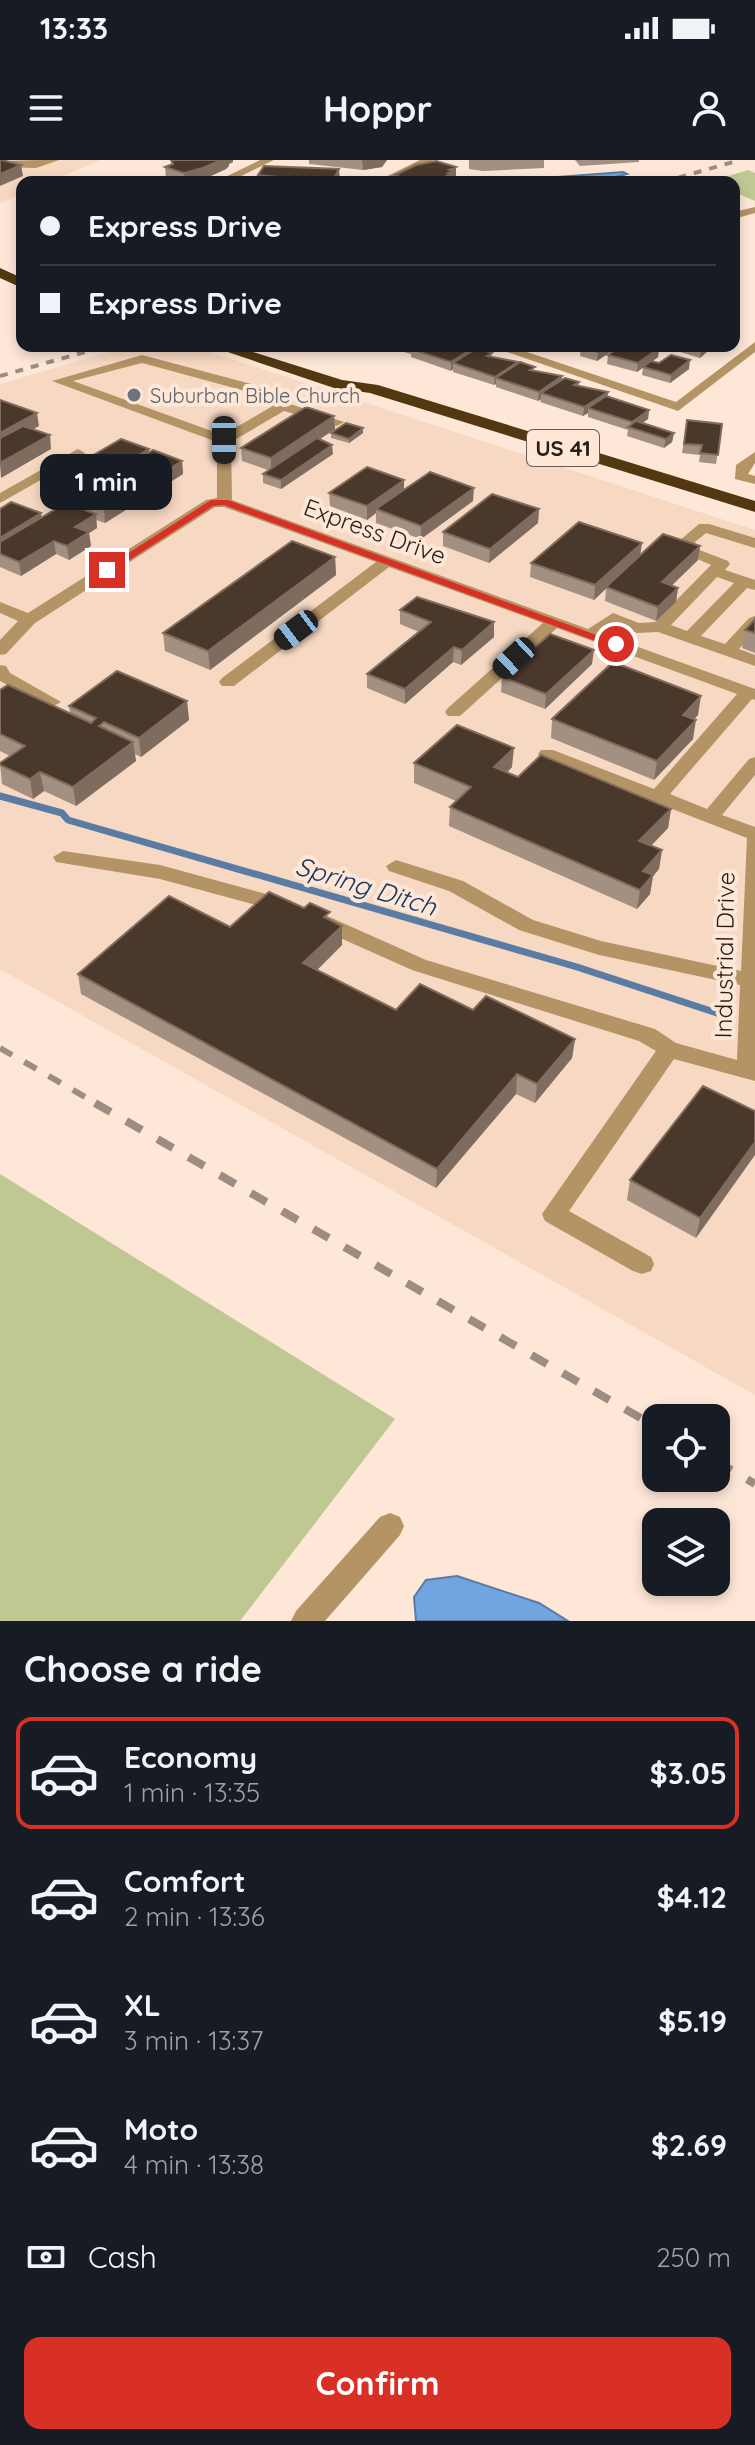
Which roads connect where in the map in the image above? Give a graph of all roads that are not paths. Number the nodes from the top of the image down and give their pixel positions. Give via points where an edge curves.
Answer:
1 (54, 160) edge
2 (269, 160) edge
3 (429, 160) edge
4 (7, 163) edge
5 (233, 176) edge
6 (393, 176) edge
7 (755, 346) edge
8 (237, 352) edge
9 (275, 352) edge
10 (514, 352) edge
11 (372, 388) junction
12 (282, 406) junction
13 (337, 422) edge
14 (224, 440) junction
15 (78, 453) dead end
16 (755, 456) edge
17 (755, 480) edge
18 (0, 499) edge
19 (225, 502) junction
20 (755, 507) edge
21 (755, 543) edge
22 (387, 561) junction
23 (714, 571) junction
24 (750, 583) edge
25 (0, 607) edge
26 (29, 620) junction
27 (755, 621) edge
28 (554, 622) junction
29 (660, 627) junction
30 (590, 635) junction
31 (691, 637) junction
32 (0, 650) edge
33 (728, 651) junction
34 (755, 661) edge
35 (0, 670) edge
36 (228, 682) dead end
37 (751, 694) edge
38 (52, 702) edge
39 (454, 712) dead end
40 (547, 754) edge
41 (755, 763) edge
42 (658, 796) junction
43 (710, 817) junction
44 (755, 834) edge
45 (755, 841) edge
46 (63, 857) dead end
47 (396, 866) dead end
48 (750, 980) junction
49 (669, 1049) junction
50 (751, 1072) edge
51 (642, 1264) dead end
52 (390, 1526) dead end
53 (306, 1621) edge

1 - 4 street
2 - 5 street
3 - 6 street
7 - 10 street via 678,407
8 - 11 highway, US 41 via 340,385
9 - 11 highway, US 41 via 353,376
11 - 20 highway, US 41
12 - 13 street
12 - 14 street
12 - 14 street via 254,389 142,359 59,381
14 - 19 street
15 - 18 street
16 - 17 street via 740,476
19 - 22 street, Express Drive
19 - 26 street via 211,503
21 - 23 street via 704,527 687,541 690,552 722,564
22 - 28 street, Express Drive
22 - 36 street
23 - 24 street
23 - 29 street
24 - 31 street
25 - 26 street
26 - 32 street
27 - 33 street
28 - 30 street, Express Drive
28 - 39 street
29 - 30 street via 637,628 613,618
29 - 31 street
30 - 37 street, Express Drive
31 - 33 street
33 - 34 street
35 - 38 street
37 - 42 street
40 - 42 street
41 - 43 street
42 - 43 street
43 - 44 street
45 - 48 street, Industrial Drive
46 - 49 street via 160,872 273,900 419,965 647,1035
47 - 48 street via 456,886 526,925 599,948
48 - 50 street, Industrial Drive
49 - 50 street
49 - 51 street via 554,1214
52 - 53 street

